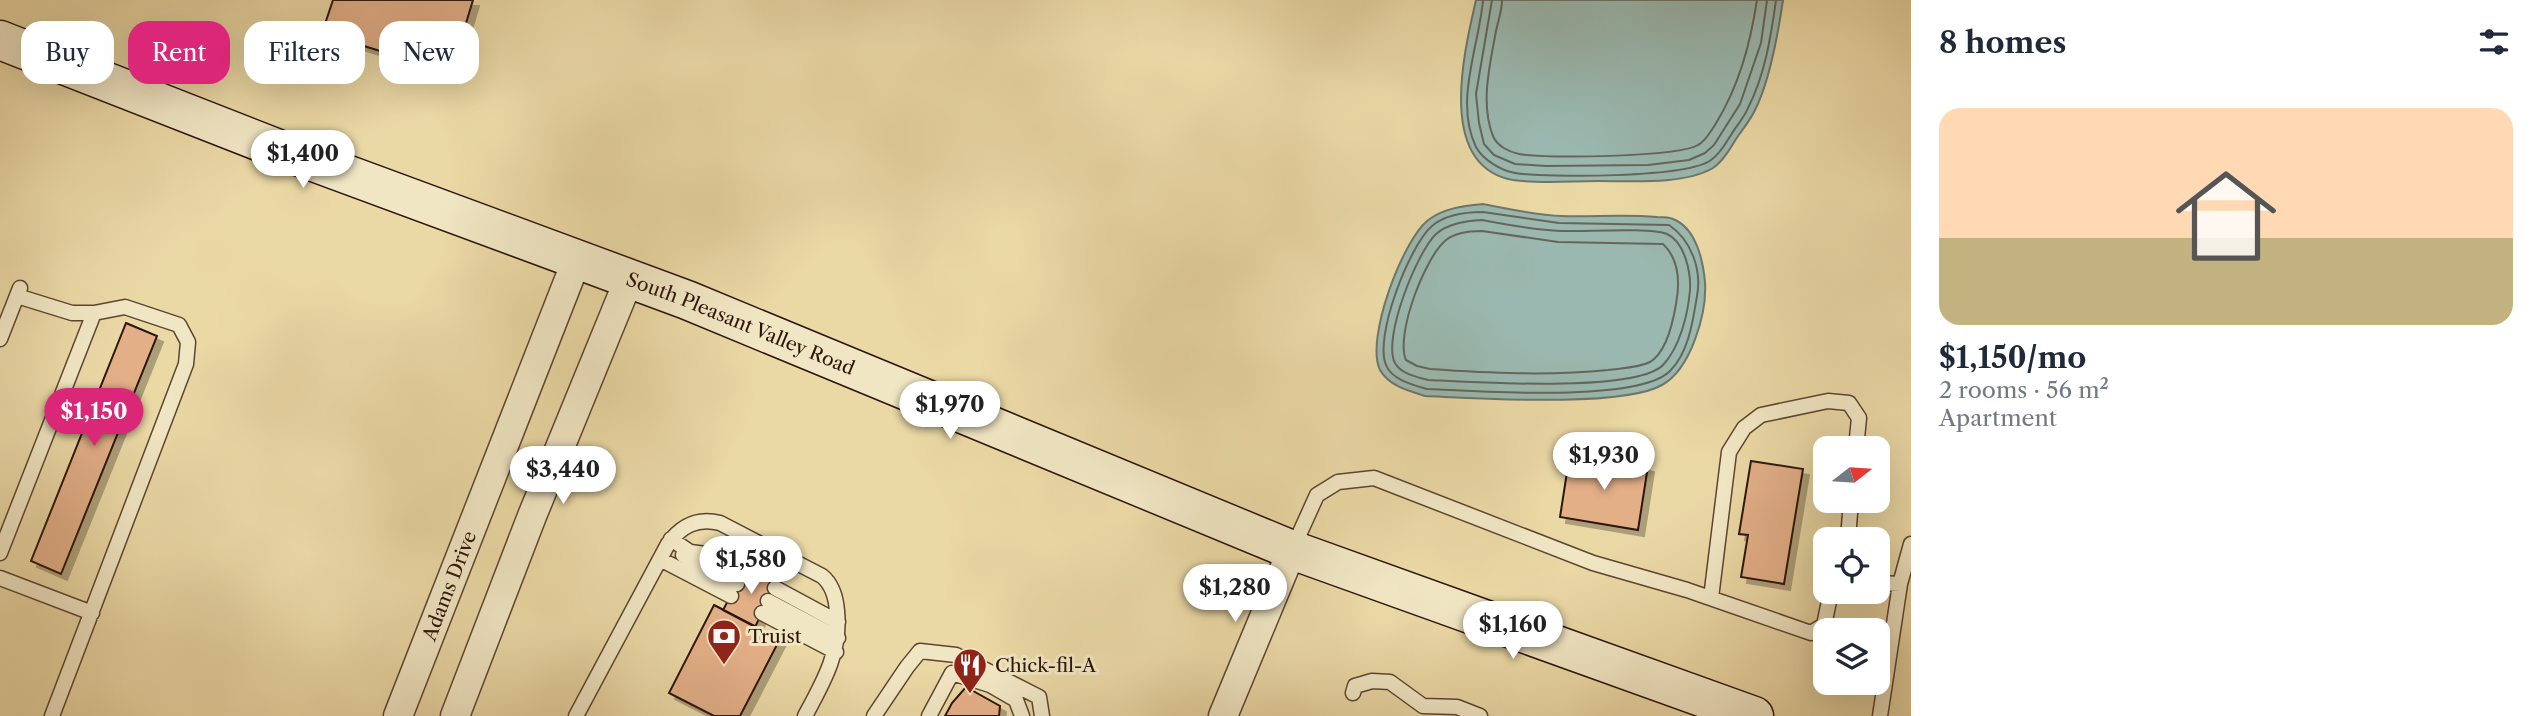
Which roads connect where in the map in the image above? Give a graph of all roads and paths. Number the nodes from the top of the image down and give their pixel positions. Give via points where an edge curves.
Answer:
1 (0, 40) edge
2 (577, 259) junction
3 (629, 279) junction
4 (94, 313) junction
5 (0, 339) edge
6 (1857, 436) edge
7 (1911, 544) edge
8 (666, 548) junction
9 (1292, 550) junction
10 (0, 553) edge
11 (0, 578) edge
12 (1890, 584) edge
13 (1900, 584) junction
14 (1711, 598) junction
15 (1828, 604) edge
16 (92, 613) junction
17 (838, 622) junction
18 (837, 645) junction
19 (1353, 693) dead end
20 (52, 716) edge
21 (398, 716) edge
22 (455, 716) edge
23 (576, 716) edge
24 (805, 716) edge
25 (874, 716) edge
26 (929, 716) edge
27 (1021, 716) edge
28 (1042, 716) edge
29 (1223, 716) edge
30 (1480, 716) edge
31 (1754, 716) edge
32 (1880, 716) edge

1 - 2 main road, South Pleasant Valley Road
2 - 3 main road, South Pleasant Valley Road
2 - 21 street, Adams Drive
3 - 9 main road, South Pleasant Valley Road
3 - 22 street
4 - 5 lane via 72,313 18,292
4 - 10 lane
4 - 16 lane via 125,307 179,325 188,352
6 - 14 lane via 1859,418 1849,403 1828,401 1761,415 1744,428 1729,452
7 - 13 lane
8 - 8 lane via 714,555 737,584
8 - 17 lane via 677,532 696,522 720,523 826,579
8 - 23 lane
9 - 14 lane via 1317,495 1339,482 1374,478 1593,563
9 - 29 street
9 - 31 main road, South Pleasant Valley Road
11 - 16 lane
12 - 13 lane
13 - 32 lane
14 - 15 lane via 1811,633 1824,625
16 - 20 lane
17 - 18 lane
17 - 18 lane via 768,600
18 - 24 lane
19 - 30 lane via 1361,682 1384,681 1423,706 1457,707
25 - 28 lane via 920,651 956,655 1039,697
26 - 27 lane via 952,673 990,685 1016,700

